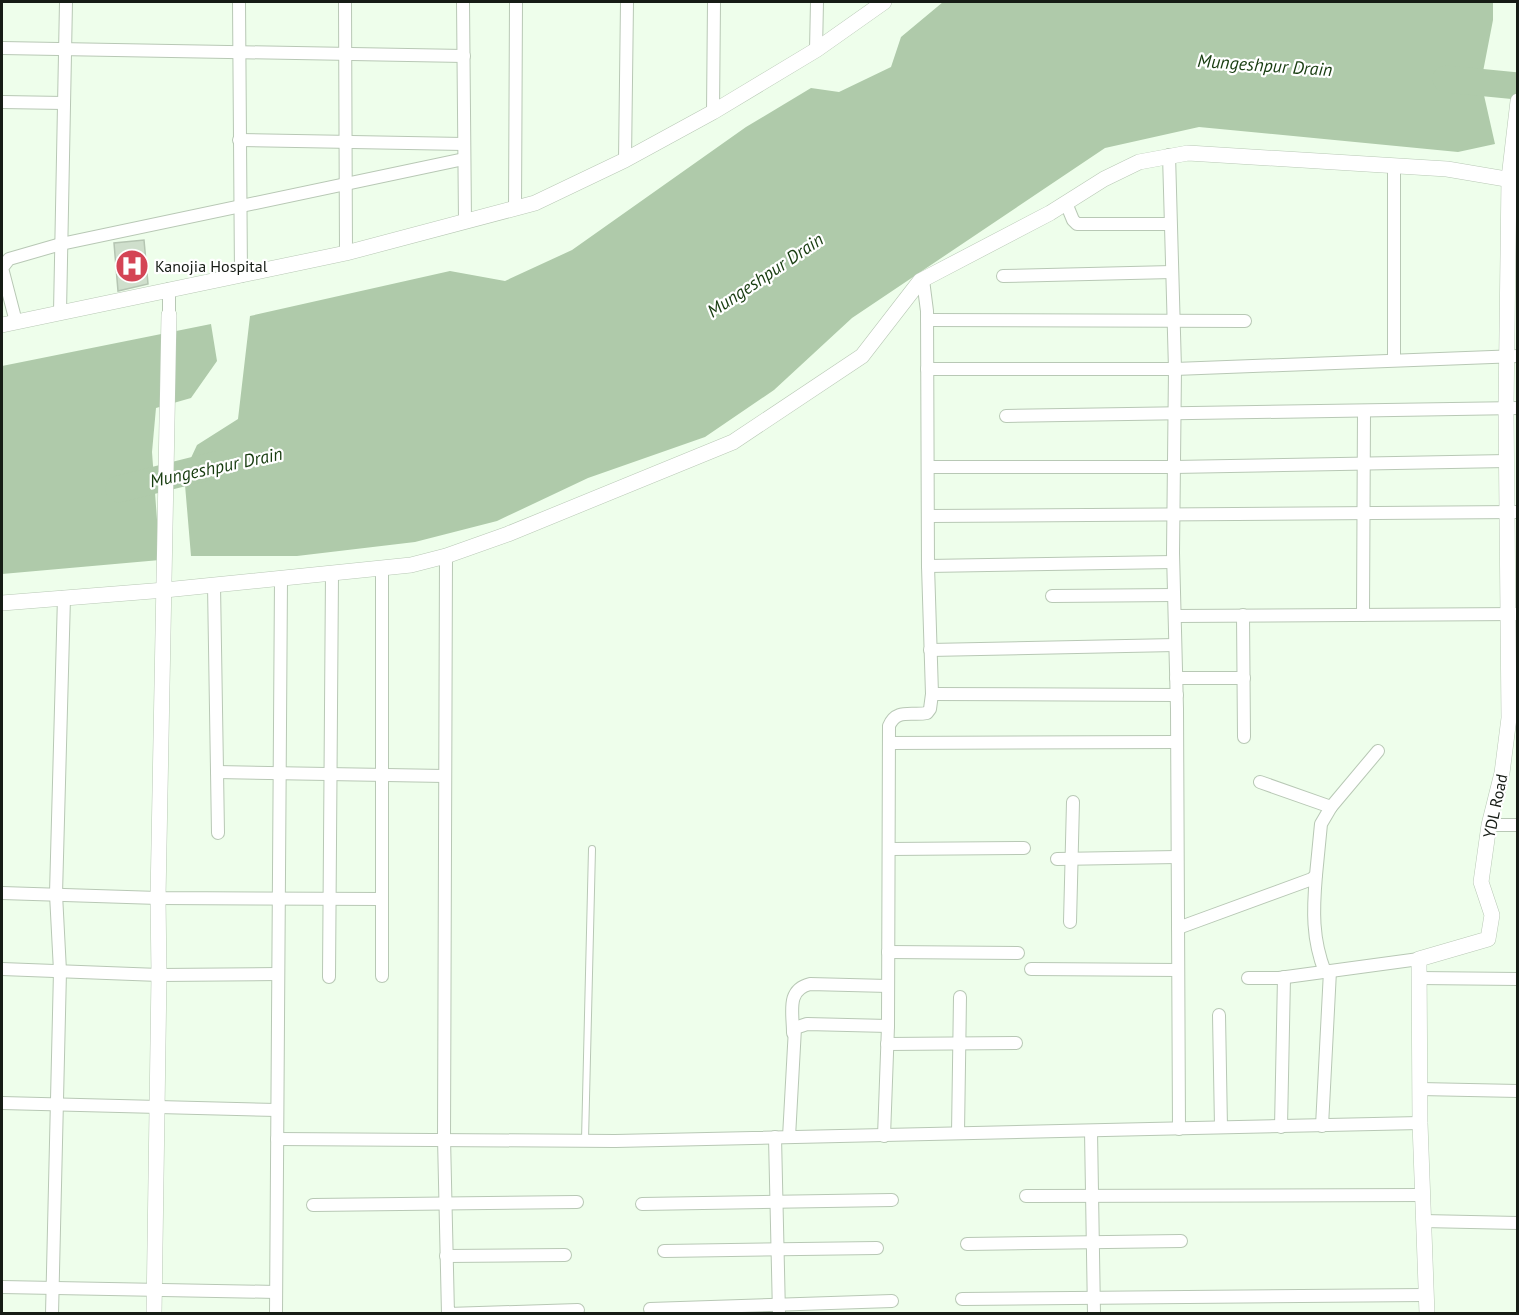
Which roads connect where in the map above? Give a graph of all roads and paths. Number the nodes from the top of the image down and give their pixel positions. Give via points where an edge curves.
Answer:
1 (66, 2) edge
2 (239, 2) edge
3 (345, 2) edge
4 (463, 2) edge
5 (516, 2) edge
6 (627, 2) edge
7 (714, 2) edge
8 (817, 2) edge
9 (884, 2) edge
10 (2, 48) edge
11 (65, 50) junction
12 (816, 50) junction
13 (239, 54) junction
14 (344, 55) junction
15 (464, 56) junction
16 (2, 102) edge
17 (64, 103) junction
18 (1517, 107) edge
19 (713, 112) junction
20 (239, 140) junction
21 (344, 142) junction
22 (464, 144) junction
23 (1169, 155) junction
24 (464, 159) junction
25 (625, 160) junction
26 (1394, 165) junction
27 (1514, 179) edge
28 (344, 184) junction
29 (1066, 203) junction
30 (240, 205) junction
31 (515, 209) junction
32 (465, 222) junction
33 (1170, 224) junction
34 (61, 244) junction
35 (346, 253) junction
36 (1172, 272) junction
37 (241, 276) junction
38 (1003, 276) dead end
39 (923, 280) junction
40 (169, 289) junction
41 (1512, 308) edge
42 (60, 312) junction
43 (169, 315) joint
44 (927, 320) junction
45 (1173, 320) junction
46 (1245, 321) dead end
47 (9, 323) edge
48 (1512, 356) edge
49 (1394, 360) junction
50 (927, 369) junction
51 (1175, 369) junction
52 (1512, 409) edge
53 (1364, 411) junction
54 (1175, 415) junction
55 (1006, 416) dead end
56 (1507, 461) junction
57 (1364, 464) junction
58 (929, 467) junction
59 (1174, 467) junction
60 (1364, 512) junction
61 (1513, 512) edge
62 (1174, 513) junction
63 (929, 516) junction
64 (446, 556) junction
65 (1173, 562) junction
66 (928, 566) junction
67 (382, 569) junction
68 (332, 574) junction
69 (281, 579) junction
70 (214, 585) junction
71 (165, 590) junction
72 (1174, 595) junction
73 (1052, 596) dead end
74 (64, 597) junction
75 (2, 603) edge
76 (1512, 614) edge
77 (1243, 615) junction
78 (1363, 615) junction
79 (1175, 616) junction
80 (1175, 645) junction
81 (930, 650) junction
82 (1176, 678) junction
83 (1244, 678) junction
84 (932, 694) junction
85 (1177, 695) junction
86 (1513, 729) edge
87 (1244, 737) dead end
88 (1177, 742) junction
89 (889, 743) junction
90 (1378, 751) dead end
91 (217, 772) junction
92 (279, 773) junction
93 (332, 774) junction
94 (382, 775) junction
95 (445, 776) junction
96 (1260, 782) dead end
97 (1073, 802) dead end
98 (1330, 807) junction
99 (1490, 825) junction
100 (1518, 825) edge
101 (218, 833) dead end
102 (1024, 848) dead end
103 (592, 849) dead end
104 (890, 849) junction
105 (1177, 857) junction
106 (1057, 859) dead end
107 (1072, 859) junction
108 (1316, 875) junction
109 (2, 893) edge
110 (56, 894) junction
111 (158, 898) junction
112 (278, 899) junction
113 (330, 899) junction
114 (382, 899) junction
115 (1070, 922) dead end
116 (1178, 928) junction
117 (888, 952) junction
118 (1018, 953) dead end
119 (1419, 959) junction
120 (2, 969) edge
121 (1031, 969) dead end
122 (1178, 970) junction
123 (60, 971) junction
124 (1327, 972) junction
125 (278, 974) junction
126 (159, 975) junction
127 (382, 976) dead end
128 (329, 977) dead end
129 (1284, 977) junction
130 (1248, 978) dead end
131 (1419, 978) junction
132 (1518, 979) edge
133 (888, 987) junction
134 (960, 998) dead end
135 (1219, 1015) dead end
136 (888, 1026) junction
137 (793, 1033) junction
138 (1016, 1043) dead end
139 (887, 1044) junction
140 (960, 1044) junction
141 (1420, 1089) junction
142 (1518, 1091) edge
143 (2, 1103) edge
144 (58, 1104) junction
145 (158, 1106) junction
146 (277, 1110) junction
147 (1420, 1123) junction
148 (1322, 1126) junction
149 (1221, 1127) junction
150 (1281, 1127) junction
151 (1179, 1129) junction
152 (1090, 1131) junction
153 (958, 1133) junction
154 (884, 1136) junction
155 (776, 1137) junction
156 (789, 1137) junction
157 (444, 1138) junction
158 (277, 1139) junction
159 (585, 1141) junction
160 (1092, 1195) junction
161 (1422, 1195) junction
162 (1026, 1196) dead end
163 (777, 1200) junction
164 (892, 1200) dead end
165 (578, 1202) dead end
166 (445, 1204) junction
167 (642, 1204) dead end
168 (313, 1206) dead end
169 (1423, 1221) junction
170 (1518, 1223) edge
171 (1181, 1241) dead end
172 (1093, 1243) junction
173 (967, 1244) dead end
174 (877, 1248) dead end
175 (778, 1249) junction
176 (664, 1251) dead end
177 (565, 1254) dead end
178 (446, 1256) junction
179 (2, 1287) edge
180 (53, 1288) junction
181 (154, 1289) junction
182 (276, 1292) junction
183 (1426, 1295) junction
184 (1094, 1298) junction
185 (962, 1299) dead end
186 (892, 1301) dead end
187 (650, 1308) dead end
188 (779, 1309) edge
189 (578, 1310) dead end
190 (52, 1314) edge
191 (154, 1314) edge
192 (276, 1314) edge
193 (1094, 1314) edge
194 (1426, 1314) edge

1 - 11 street
2 - 13 street
3 - 14 street
4 - 15 street
5 - 31 street
6 - 25 street
7 - 19 street
8 - 12 street
9 - 12 street
10 - 11 street
11 - 13 street
11 - 17 street
12 - 19 street
13 - 14 street
13 - 20 street
14 - 15 street
14 - 21 street
15 - 22 street
16 - 17 street
17 - 34 street
18 - 27 street, YDL Road
19 - 25 street
20 - 21 street
20 - 30 street
21 - 22 street
21 - 28 street
22 - 24 street
23 - 26 street
23 - 29 street via 1130,166
23 - 33 street
24 - 28 street
24 - 32 street
25 - 31 street via 536,203
26 - 27 street
26 - 49 street
27 - 41 street, YDL Road
28 - 30 street
28 - 35 street
29 - 33 street via 1077,224
29 - 39 street
30 - 34 street
30 - 37 street
31 - 32 street
32 - 35 street
33 - 36 street
34 - 42 street
34 - 47 street via 4,263
35 - 37 street
36 - 38 street
36 - 45 street
37 - 40 street
39 - 44 street
39 - 64 street via 862,356 733,442
40 - 42 street
40 - 43 street
41 - 48 street, YDL Road
42 - 47 street
43 - 71 street
44 - 45 street
44 - 50 street
45 - 46 street
45 - 51 street
48 - 49 street
48 - 52 street, YDL Road
49 - 51 street
50 - 51 street
50 - 58 street
51 - 54 street
52 - 53 street
52 - 56 street, YDL Road
53 - 54 street
53 - 57 street
54 - 55 street
54 - 59 street
56 - 57 street
56 - 61 street, YDL Road
57 - 59 street
57 - 60 street
58 - 59 street
58 - 63 street
59 - 62 street
60 - 61 street
60 - 62 street
60 - 78 street
61 - 76 street, YDL Road
62 - 63 street
62 - 65 street
63 - 66 street
64 - 67 street
64 - 95 street
65 - 66 street
65 - 72 street
66 - 81 street
67 - 68 street
67 - 94 street
68 - 69 street
68 - 93 street
69 - 70 street
69 - 92 street
70 - 71 street
70 - 91 street
71 - 74 street
71 - 111 street
72 - 73 street
72 - 79 street
74 - 75 street
74 - 110 street
76 - 78 street
76 - 86 street, YDL Road
77 - 78 street
77 - 79 street
77 - 83 street
79 - 80 street
80 - 81 street
80 - 82 street
81 - 84 street
82 - 83 street
82 - 85 street
83 - 87 street
84 - 85 street
84 - 89 street via 927,713 892,718
85 - 88 street
86 - 99 street, YDL Road
88 - 89 street
88 - 105 street
89 - 104 street
90 - 98 street
91 - 92 street
91 - 101 street
92 - 93 street
92 - 112 street
93 - 94 street
93 - 113 street
94 - 95 street
94 - 114 street
95 - 157 street
96 - 98 street
97 - 107 street
98 - 108 street via 1321,824
99 - 100 street
99 - 119 street, YDL Road via 1481,882 1492,915 1488,939
102 - 104 street
103 - 159 lane
104 - 117 street
105 - 107 street
105 - 116 street
106 - 107 street
107 - 115 street
108 - 116 street via 1257,901
108 - 124 street via 1312,917 1317,952
109 - 110 street
110 - 111 street
110 - 123 street
111 - 112 street
111 - 126 street
112 - 113 street
112 - 125 street
113 - 114 street
113 - 128 street
114 - 127 street
116 - 122 street
117 - 118 street
117 - 133 street
119 - 124 street
119 - 131 street
120 - 123 street
121 - 122 street
122 - 151 street
123 - 126 street
123 - 144 street
124 - 129 street
124 - 148 street
125 - 126 street
125 - 146 street
126 - 145 street
129 - 130 street
129 - 150 street
131 - 132 street
131 - 141 street
133 - 136 street
133 - 137 street via 799,987 794,994
134 - 140 street
135 - 149 street
136 - 137 street via 807,1024 799,1025
136 - 139 street
137 - 156 street
138 - 140 street
139 - 140 street
139 - 154 street
140 - 153 street
141 - 142 street
141 - 147 street
143 - 144 street
144 - 145 street
144 - 180 street
145 - 146 street
145 - 181 street
146 - 158 street
147 - 148 street
147 - 161 street
148 - 150 street
149 - 150 street
149 - 151 street
151 - 152 street
152 - 153 street
152 - 160 street
153 - 154 street
154 - 156 street
155 - 156 street
155 - 159 street
155 - 163 street
157 - 158 street
157 - 159 street
157 - 166 street
158 - 182 street
160 - 161 street
160 - 162 street
160 - 172 street
161 - 169 street
163 - 164 street
163 - 167 street
163 - 175 street
165 - 166 street
166 - 168 street
166 - 178 street
169 - 170 street
169 - 183 street
171 - 172 street
172 - 173 street
172 - 184 street
174 - 175 street
175 - 176 street
175 - 188 street
177 - 178 street
178 - 189 street via 448,1314
179 - 180 street
180 - 181 street
180 - 190 street
181 - 182 street
181 - 191 street
182 - 192 street
183 - 184 street
183 - 194 street
184 - 185 street
184 - 193 street
186 - 188 street
187 - 188 street

